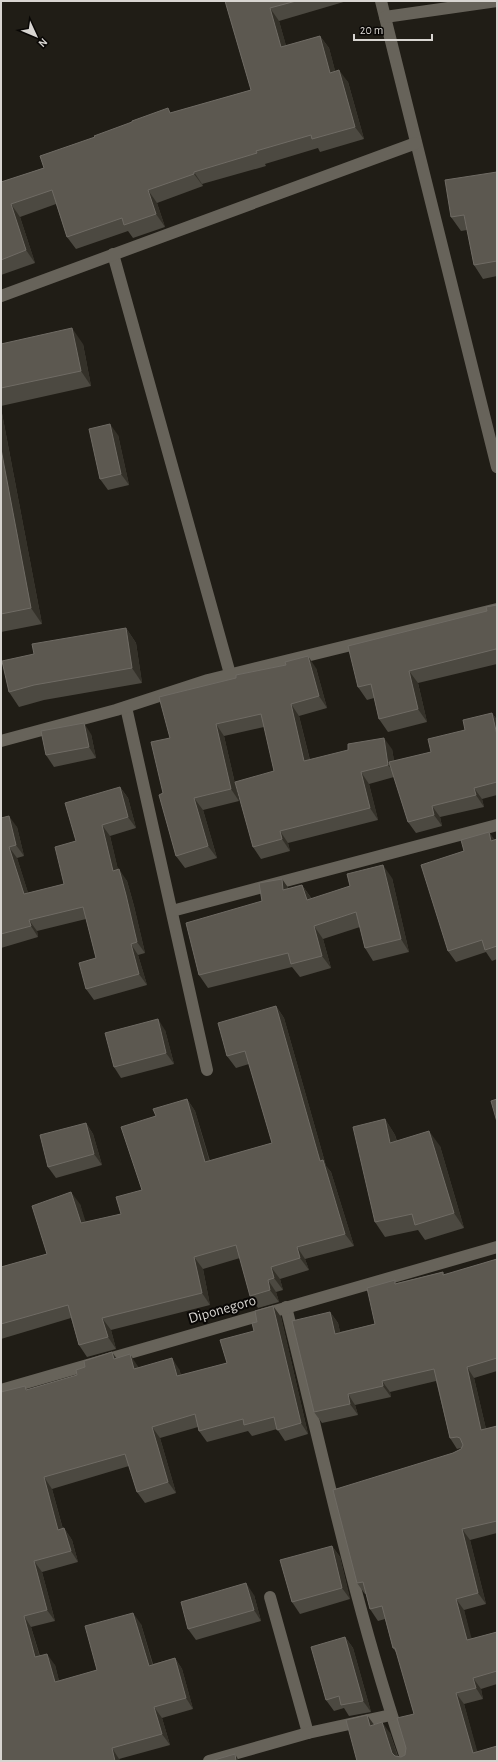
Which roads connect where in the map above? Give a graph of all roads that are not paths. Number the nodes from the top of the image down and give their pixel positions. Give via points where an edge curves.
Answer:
1 (381, 1) edge
2 (497, 2) edge
3 (385, 17) junction
4 (416, 143) junction
5 (113, 254) junction
6 (1, 296) edge
7 (495, 451) edge
8 (497, 467) edge
9 (497, 609) edge
10 (230, 674) junction
11 (126, 707) junction
12 (1, 742) edge
13 (497, 825) edge
14 (172, 911) junction
15 (207, 1070) dead end
16 (497, 1247) edge
17 (286, 1307) junction
18 (1, 1390) edge
19 (270, 1597) dead end
20 (391, 1715) junction
21 (308, 1733) junction
22 (209, 1761) edge
23 (407, 1761) edge

1 - 3 street
2 - 3 street
3 - 4 street
4 - 5 street
4 - 7 street
5 - 6 street
5 - 10 street
7 - 8 street
9 - 10 street
10 - 11 street
11 - 12 street
11 - 14 street
13 - 14 street
14 - 15 street
16 - 17 street, Diponegoro
17 - 18 street, Diponegoro
17 - 20 street via 336,1495 344,1550
19 - 21 street
20 - 21 street
20 - 23 street
21 - 22 street

